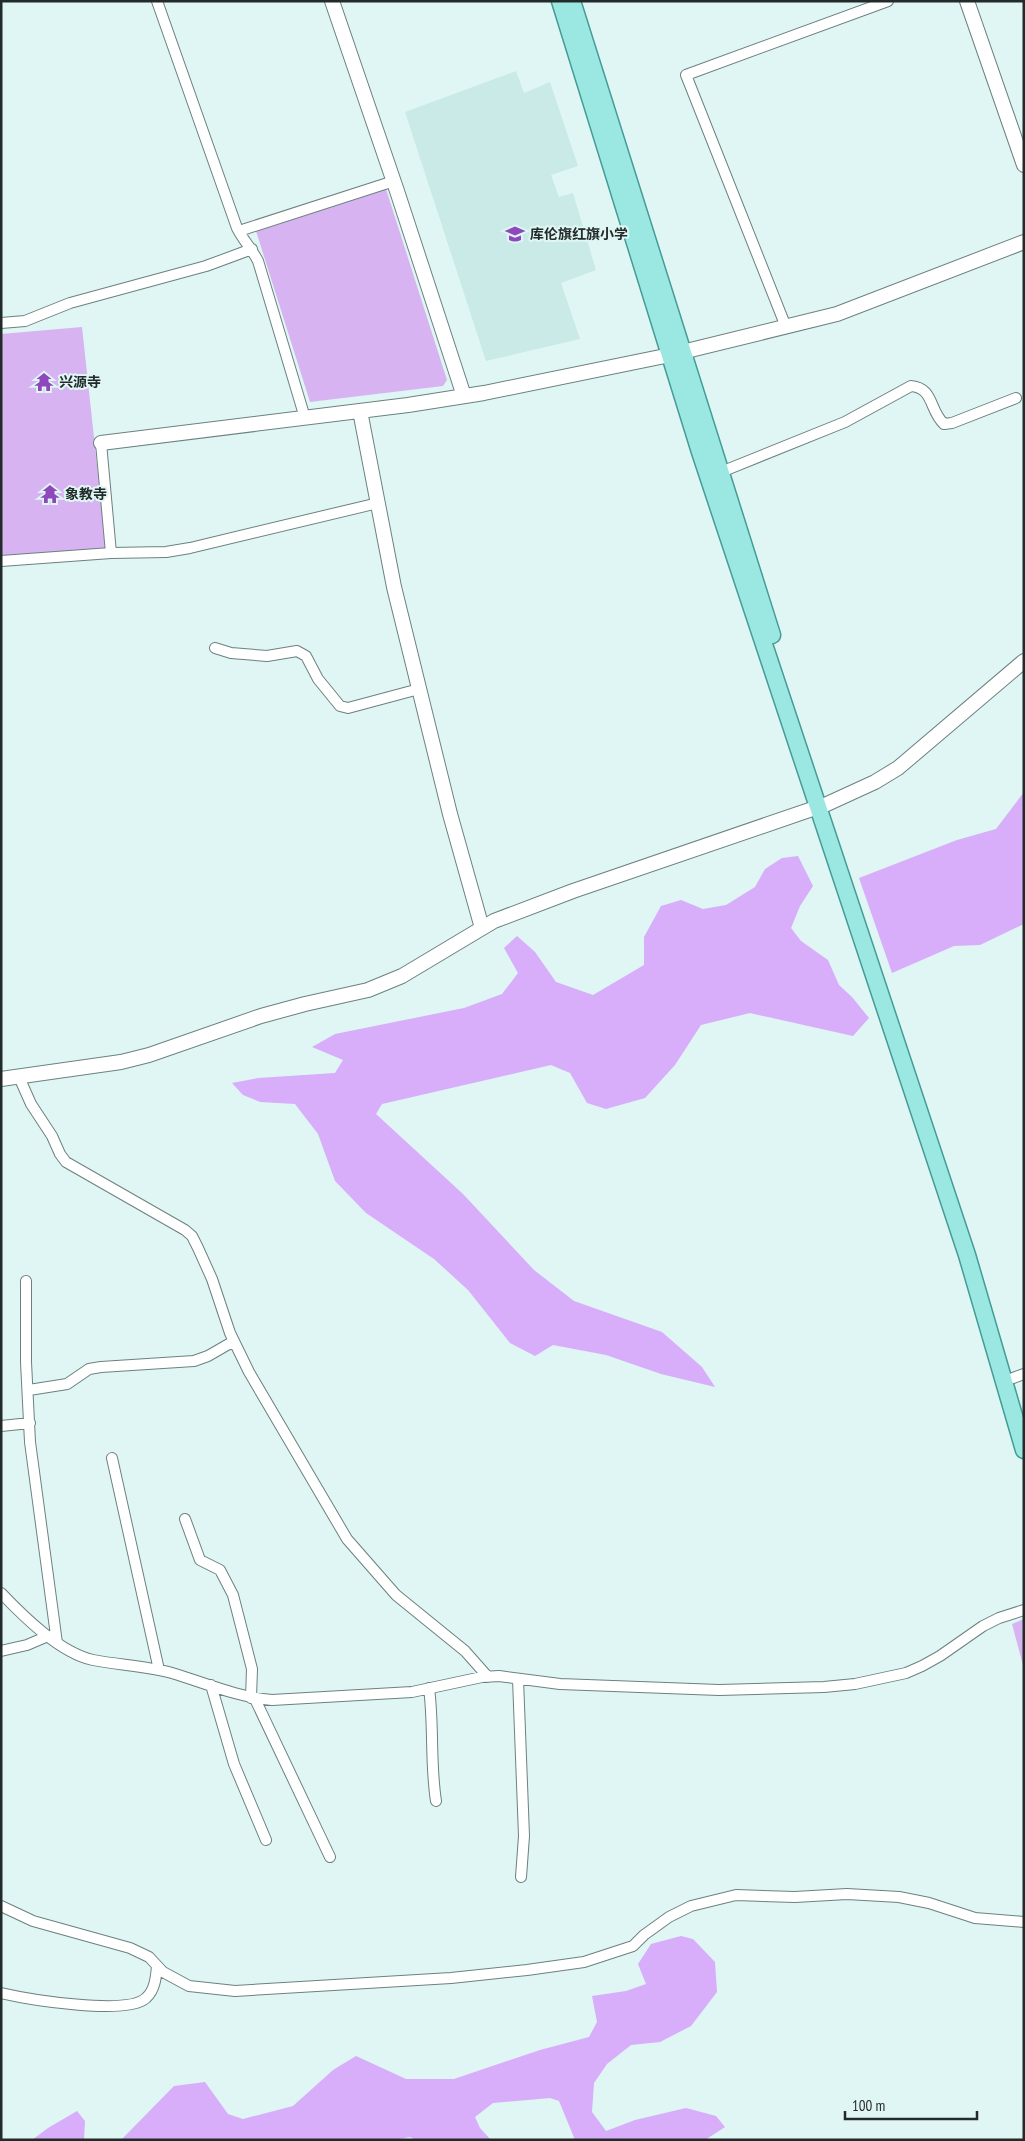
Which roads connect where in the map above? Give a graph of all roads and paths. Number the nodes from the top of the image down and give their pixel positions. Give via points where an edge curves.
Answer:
1 (158, 1) edge
2 (332, 1) edge
3 (560, 1) edge
4 (572, 1) edge
5 (888, 1) edge
6 (967, 1) edge
7 (1024, 165) edge
8 (394, 180) junction
9 (239, 231) junction
10 (1024, 242) edge
11 (252, 249) junction
12 (1, 323) edge
13 (786, 327) junction
14 (676, 354) junction
15 (464, 396) junction
16 (1016, 398) dead end
17 (360, 411) junction
18 (305, 418) junction
19 (101, 443) joint
20 (720, 472) junction
21 (378, 503) junction
22 (111, 553) junction
23 (1, 561) edge
24 (214, 648) dead end
25 (1024, 661) edge
26 (419, 689) junction
27 (822, 805) junction
28 (482, 928) junction
29 (19, 1077) junction
30 (1, 1079) edge
31 (26, 1281) dead end
32 (234, 1341) junction
33 (1018, 1376) edge
34 (28, 1390) junction
35 (1024, 1415) edge
36 (30, 1423) junction
37 (1, 1426) edge
38 (1024, 1450) edge
39 (112, 1458) dead end
40 (185, 1519) dead end
41 (1, 1592) edge
42 (1024, 1610) edge
43 (48, 1636) junction
44 (57, 1643) junction
45 (1, 1651) edge
46 (159, 1670) junction
47 (488, 1677) junction
48 (518, 1679) junction
49 (211, 1686) junction
50 (429, 1688) junction
51 (253, 1698) junction
52 (436, 1801) dead end
53 (266, 1840) dead end
54 (330, 1857) dead end
55 (521, 1877) dead end
56 (1, 1906) edge
57 (1024, 1922) edge
58 (157, 1966) junction
59 (1, 1993) edge

1 - 9 street
2 - 8 street
3 - 14 main road
4 - 14 main road
5 - 13 street via 686,75
6 - 7 street
8 - 9 street
8 - 15 street
9 - 11 street
10 - 13 street via 858,306
11 - 12 street via 206,266 70,303 26,321
11 - 18 street
13 - 14 street
14 - 15 street
14 - 20 main road
14 - 27 main road via 706,470
15 - 17 street
16 - 20 street via 944,424 925,390 911,386 845,422
17 - 18 street
17 - 21 street
18 - 19 street
19 - 22 street
20 - 27 main road
21 - 22 street via 190,548
21 - 26 street
22 - 23 street
24 - 26 street via 268,656 297,651 306,656 318,679 340,706 348,708
25 - 27 street via 898,768 875,782
26 - 28 street
27 - 28 street via 573,891
27 - 33 main road
27 - 38 main road via 967,1255
28 - 29 street via 402,976 368,990 261,1016 130,1060
29 - 30 street
29 - 32 street via 31,1104 66,1162 192,1236 212,1279
31 - 34 street
32 - 34 street via 194,1361 89,1369 67,1384
32 - 47 street via 347,1539 396,1595 465,1651
33 - 35 main road
34 - 36 street
36 - 37 street
36 - 44 street
39 - 46 street
40 - 51 street via 200,1560 220,1570 233,1595 252,1669
41 - 43 street
42 - 48 street via 983,1626 922,1666 906,1673 855,1684 719,1690 560,1684
43 - 44 street
43 - 45 street
44 - 46 street via 91,1659
46 - 49 street
47 - 48 street
47 - 50 street
48 - 55 street via 524,1836
49 - 51 street
49 - 53 street via 234,1764
50 - 51 street via 381,1694 272,1700
50 - 52 street via 432,1778
51 - 54 street
56 - 58 street via 33,1921 130,1948 149,1957
57 - 58 street via 974,1918 899,1897 736,1895 691,1906 669,1917 633,1946 621,1951 584,1962 527,1970 451,1978 235,1991 189,1986
58 - 59 street via 151,1992 145,2000 132,2004 54,2002

